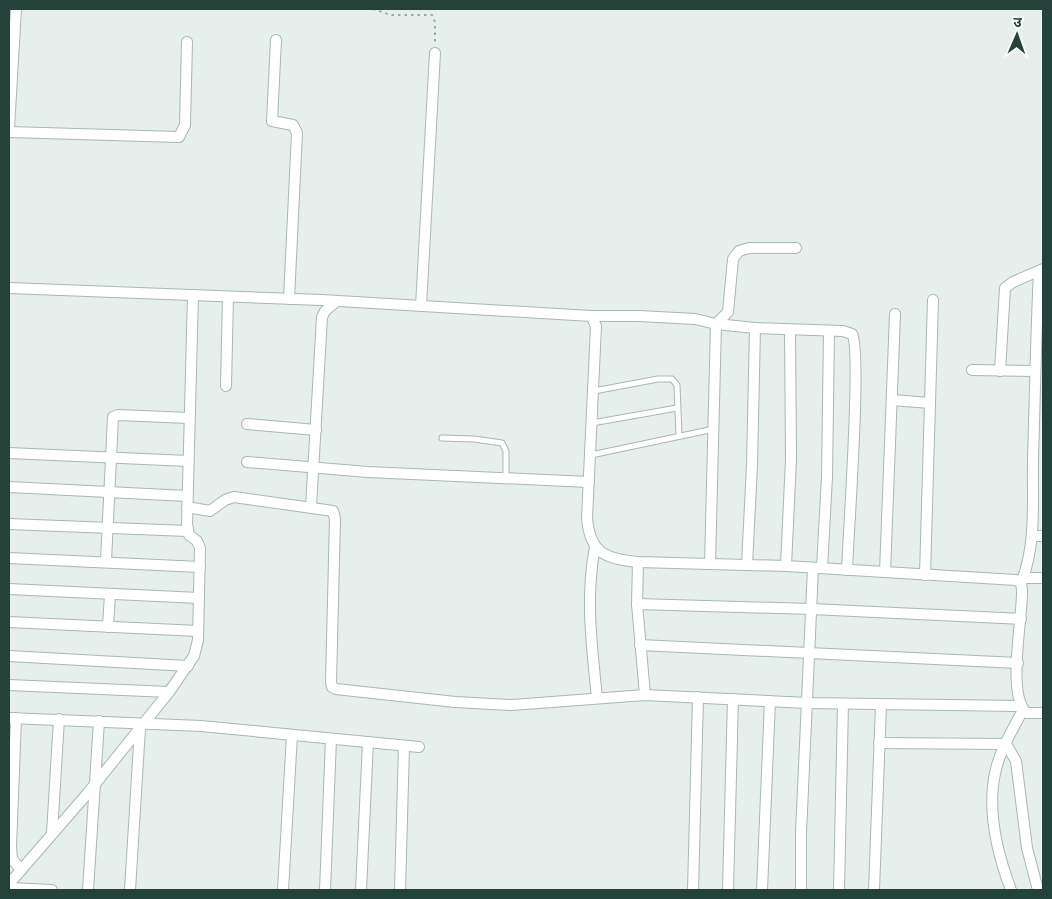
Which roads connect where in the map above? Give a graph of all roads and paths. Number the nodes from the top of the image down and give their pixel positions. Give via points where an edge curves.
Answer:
1 (16, 9) edge
2 (373, 9) edge
3 (276, 40) dead end
4 (186, 42) dead end
5 (435, 53) joint
6 (9, 128) edge
7 (9, 132) edge
8 (796, 248) dead end
9 (1041, 270) edge
10 (9, 288) edge
11 (193, 295) junction
12 (228, 296) junction
13 (289, 299) junction
14 (933, 300) dead end
15 (336, 301) junction
16 (421, 306) junction
17 (895, 314) dead end
18 (591, 316) junction
19 (716, 324) junction
20 (755, 328) junction
21 (790, 330) junction
22 (829, 330) junction
23 (972, 370) dead end
24 (1000, 371) junction
25 (1035, 371) junction
26 (226, 386) dead end
27 (593, 391) junction
28 (892, 400) junction
29 (930, 403) junction
30 (677, 408) junction
31 (1039, 417) edge
32 (190, 418) junction
33 (592, 423) junction
34 (247, 424) dead end
35 (714, 429) junction
36 (316, 430) junction
37 (679, 436) junction
38 (442, 438) dead end
39 (9, 453) edge
40 (590, 455) junction
41 (110, 457) junction
42 (1038, 457) edge
43 (188, 461) junction
44 (247, 462) dead end
45 (314, 467) junction
46 (506, 477) junction
47 (589, 482) junction
48 (9, 487) edge
49 (110, 492) junction
50 (1038, 498) edge
51 (187, 502) junction
52 (311, 507) junction
53 (9, 524) edge
54 (108, 528) junction
55 (188, 531) junction
56 (1032, 536) junction
57 (1043, 536) edge
58 (595, 547) junction
59 (9, 558) edge
60 (106, 561) junction
61 (638, 562) junction
62 (710, 564) junction
63 (747, 565) junction
64 (786, 566) junction
65 (200, 567) junction
66 (817, 568) junction
67 (847, 570) junction
68 (885, 572) junction
69 (925, 575) junction
70 (1043, 578) edge
71 (1022, 580) junction
72 (9, 589) edge
73 (110, 594) junction
74 (199, 598) junction
75 (637, 604) junction
76 (811, 609) junction
77 (1021, 619) junction
78 (9, 622) edge
79 (108, 627) junction
80 (198, 631) junction
81 (640, 645) junction
82 (809, 654) junction
83 (9, 656) edge
84 (1018, 663) junction
85 (188, 666) junction
86 (9, 685) edge
87 (169, 692) junction
88 (645, 695) junction
89 (698, 697) junction
90 (597, 698) junction
91 (733, 699) junction
92 (770, 701) junction
93 (807, 703) junction
94 (843, 704) junction
95 (881, 704) junction
96 (1022, 708) junction
97 (1043, 713) edge
98 (13, 718) edge
99 (59, 719) junction
100 (99, 721) junction
101 (142, 726) junction
102 (292, 735) junction
103 (332, 739) junction
104 (368, 742) junction
105 (879, 743) junction
106 (1006, 744) junction
107 (404, 746) junction
108 (419, 747) dead end
109 (95, 784) junction
110 (52, 833) junction
111 (21, 870) junction
112 (9, 884) edge
113 (9, 888) edge
114 (52, 890) edge
115 (88, 890) edge
116 (130, 890) edge
117 (283, 890) edge
118 (324, 890) edge
119 (361, 890) edge
120 (400, 890) edge
121 (693, 890) edge
122 (728, 890) edge
123 (762, 890) edge
124 (800, 890) edge
125 (838, 890) edge
126 (874, 890) edge
127 (1010, 890) edge
128 (1038, 890) edge

1 - 6 street
2 - 5 path via 391,15 432,15
3 - 13 street via 272,121 293,125 297,133
4 - 7 street via 185,125 179,137
5 - 16 street
8 - 19 street via 739,251 733,259 728,312
9 - 24 street via 1005,288
9 - 25 street
10 - 11 street
11 - 12 street
11 - 32 street
12 - 13 street
12 - 26 street
13 - 15 street
14 - 29 street
15 - 16 street
15 - 36 street via 322,317
16 - 18 street
17 - 28 street
18 - 19 street via 676,318
18 - 27 street via 596,326
19 - 20 street
19 - 35 street
20 - 21 street
20 - 63 street
21 - 22 street
21 - 64 street via 791,459
22 - 66 street via 827,477
22 - 67 street via 848,331 854,337 855,387
23 - 24 street
24 - 25 street
25 - 31 street
27 - 30 lane via 672,379 677,385
27 - 33 street
28 - 29 street
28 - 68 street
29 - 69 street
30 - 33 lane
30 - 37 lane
31 - 42 street
32 - 41 street via 115,416
32 - 43 street
33 - 40 street
34 - 36 street
35 - 37 lane
35 - 62 street
36 - 45 street
37 - 40 lane
38 - 46 lane via 502,443 506,451
39 - 41 street
40 - 47 street
41 - 43 street
41 - 49 street
42 - 50 street
43 - 51 street
44 - 45 street
45 - 46 street
45 - 52 street
46 - 47 street
47 - 58 street via 588,534
48 - 49 street
49 - 51 street
49 - 54 street
50 - 56 street
51 - 52 street via 210,511 234,497
51 - 55 street
52 - 90 street via 328,509 335,515 332,687 454,702 512,705
53 - 54 street
54 - 55 street
54 - 60 street
55 - 65 street via 200,545
56 - 57 street
56 - 71 street
58 - 61 street via 612,558
58 - 90 street via 590,600
59 - 60 street
60 - 65 street
61 - 62 street
61 - 75 street
62 - 63 street
63 - 64 street
64 - 66 street
65 - 74 street
66 - 67 street
66 - 76 street
67 - 68 street
68 - 69 street
69 - 71 street
70 - 71 street
71 - 77 street
72 - 73 street
73 - 74 street
73 - 79 street
74 - 80 street
75 - 76 street
75 - 81 street
76 - 77 street
76 - 82 street
77 - 84 street
78 - 79 street
79 - 80 street
80 - 85 street via 196,651
81 - 82 street
81 - 88 street
82 - 84 street
82 - 93 street
83 - 85 street
84 - 96 street via 1016,679
85 - 87 street
86 - 87 street
87 - 101 street
88 - 89 street
88 - 90 street
89 - 91 street
89 - 121 street
91 - 92 street
91 - 122 street
92 - 93 street
92 - 123 street
93 - 94 street
93 - 124 street
94 - 95 street
94 - 125 street
95 - 96 street
95 - 105 street
96 - 97 street via 1032,714
96 - 106 street
98 - 99 street
98 - 111 street via 11,847 12,859
99 - 100 street
99 - 110 street
100 - 101 street
100 - 109 street
101 - 102 street
101 - 109 street
101 - 116 street
102 - 103 street
102 - 117 street
103 - 104 street
103 - 118 street
104 - 107 street
104 - 119 street
105 - 106 street
105 - 126 street
106 - 127 street via 996,770 992,813 997,846
106 - 128 street via 1016,761 1027,848
107 - 108 street
107 - 120 street
109 - 110 street
109 - 115 street
110 - 111 street
111 - 112 street
113 - 114 street

